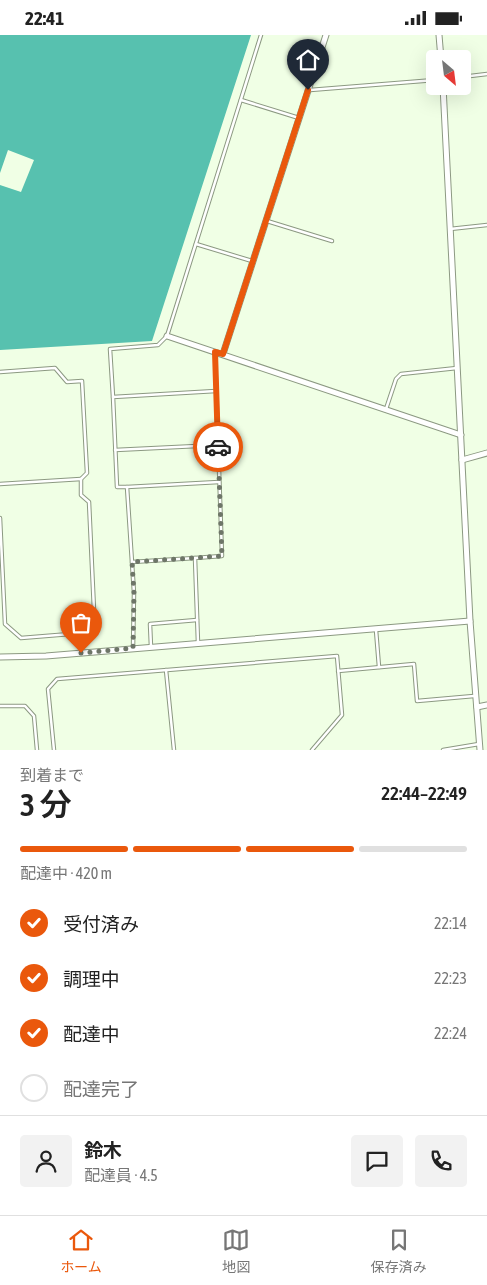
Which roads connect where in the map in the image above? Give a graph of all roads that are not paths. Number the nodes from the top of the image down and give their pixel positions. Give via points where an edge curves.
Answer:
1 (261, 35) edge
2 (326, 35) edge
3 (439, 35) edge
4 (440, 50) edge
5 (487, 74) edge
6 (471, 76) edge
7 (426, 81) edge
8 (308, 90) junction
9 (443, 95) edge
10 (241, 100) junction
11 (299, 118) junction
12 (266, 221) junction
13 (487, 225) edge
14 (450, 229) junction
15 (332, 241) dead end
16 (196, 244) junction
17 (253, 261) junction
18 (167, 336) junction
19 (215, 352) junction
20 (223, 354) junction
21 (457, 368) junction
22 (0, 372) edge
23 (216, 391) junction
24 (112, 397) junction
25 (386, 409) junction
26 (461, 435) junction
27 (218, 445) junction
28 (115, 450) junction
29 (487, 453) edge
30 (462, 460) junction
31 (81, 479) junction
32 (219, 482) junction
33 (0, 484) edge
34 (128, 487) junction
35 (0, 518) edge
36 (1, 550) edge
37 (195, 558) junction
38 (132, 562) junction
39 (0, 610) edge
40 (5, 610) junction
41 (197, 620) junction
42 (470, 621) junction
43 (376, 629) junction
44 (198, 643) junction
45 (151, 647) junction
46 (133, 648) junction
47 (0, 657) edge
48 (379, 667) junction
49 (166, 670) junction
50 (338, 671) junction
51 (476, 695) junction
52 (487, 705) edge
53 (0, 707) edge
54 (477, 707) junction
55 (480, 747) edge
56 (37, 750) edge
57 (54, 750) edge
58 (174, 750) edge
59 (312, 750) edge
60 (443, 750) edge

1 - 10 lane
2 - 8 street
3 - 4 street
5 - 6 lane
7 - 8 lane
8 - 11 street
9 - 14 street
10 - 11 lane
10 - 16 lane
11 - 12 street
12 - 15 lane
12 - 17 street
13 - 14 lane
14 - 21 street
16 - 17 lane
16 - 18 lane
17 - 20 street
18 - 19 street
18 - 24 lane via 158,345 110,349
19 - 20 street
19 - 23 lane
20 - 25 street
21 - 25 lane via 401,374 396,379
21 - 26 street
22 - 31 lane via 55,368 67,382 82,381 87,473
23 - 24 lane
23 - 27 lane
24 - 28 lane
25 - 26 street
26 - 30 street
27 - 28 lane
27 - 32 lane
28 - 34 lane via 117,487
29 - 30 street
30 - 42 street
31 - 33 lane
31 - 40 lane via 81,495 89,502 95,632 21,638 5,624
32 - 34 lane
32 - 37 lane via 222,556
34 - 38 lane
35 - 36 lane
36 - 40 lane
37 - 38 lane
37 - 41 lane
38 - 46 lane
39 - 40 lane
41 - 44 lane
41 - 45 lane via 150,624
42 - 43 street
42 - 51 street
43 - 44 street
43 - 48 lane
44 - 45 street
45 - 46 street
46 - 47 street
48 - 50 lane
48 - 51 lane via 414,664 417,701
49 - 50 lane via 336,656
49 - 57 lane via 57,679 48,689
49 - 58 lane
50 - 59 lane via 342,715
51 - 54 street
52 - 54 street
53 - 56 lane via 25,706 34,716
54 - 55 street
55 - 60 lane

